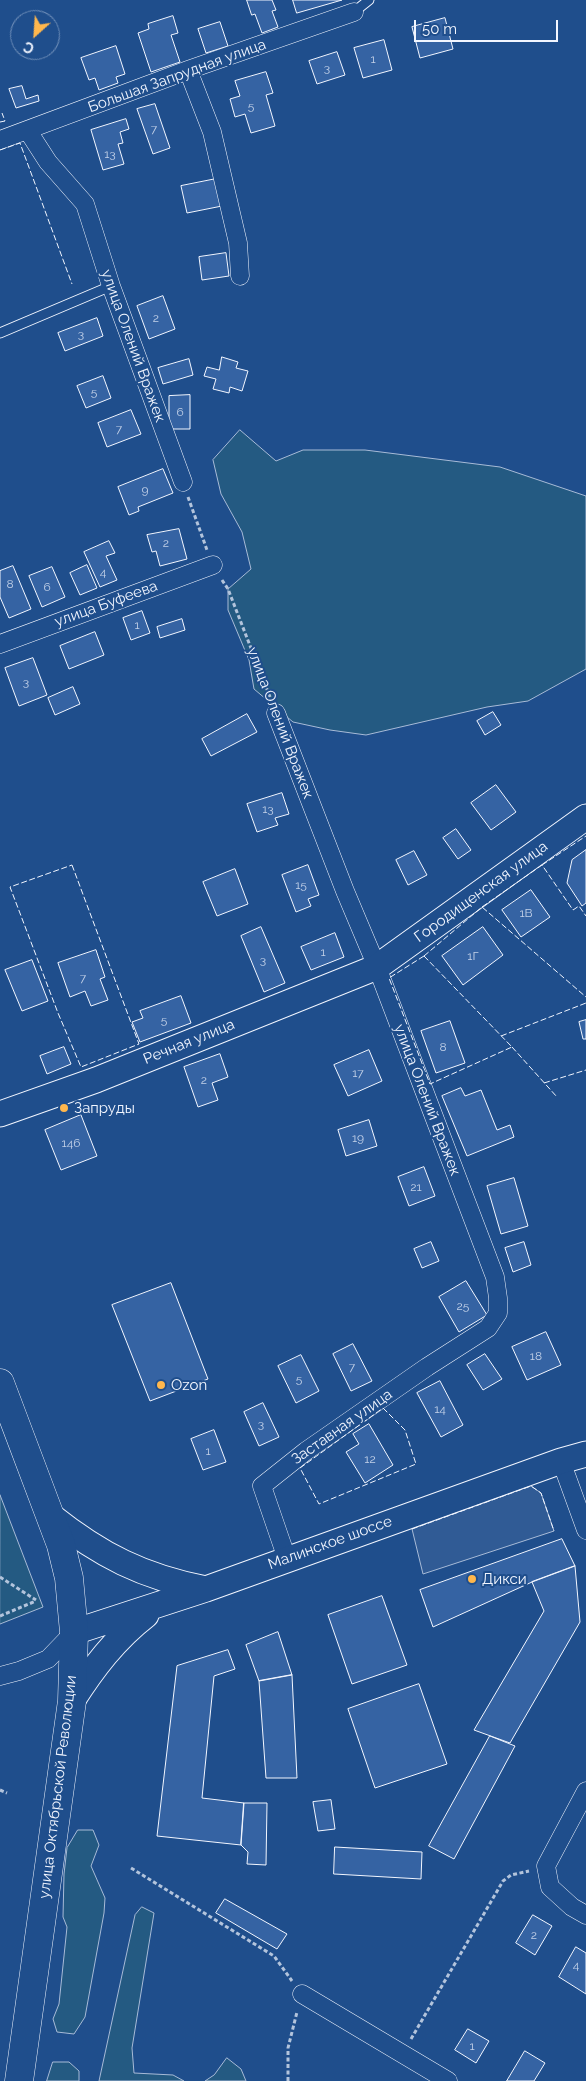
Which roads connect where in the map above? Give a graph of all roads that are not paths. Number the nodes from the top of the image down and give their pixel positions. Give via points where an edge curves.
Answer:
1 (369, 0) edge
2 (354, 12) joint
3 (188, 70) junction
4 (28, 131) junction
5 (0, 140) edge
6 (240, 276) dead end
7 (111, 286) junction
8 (0, 333) edge
9 (183, 482) road end
10 (213, 565) road end
11 (0, 644) edge
12 (276, 714) road end
13 (586, 817) edge
14 (377, 967) junction
15 (0, 1114) edge
16 (488, 1328) joint
17 (0, 1383) edge
18 (586, 1454) edge
19 (561, 1461) junction
20 (51, 1516) junction
21 (586, 1530) edge
22 (287, 1558) junction
23 (206, 1589) junction
24 (159, 1604) junction
25 (74, 1632) junction
26 (0, 1676) edge
27 (72, 1701) junction
28 (586, 1791) edge
29 (586, 1915) edge
30 (302, 1994) road end
31 (19, 2081) edge
32 (448, 2081) edge

1 - 2 lane
2 - 3 street, Большая Запрудная улица
3 - 4 street, Большая Запрудная улица
3 - 6 street via 212,132 238,242
4 - 5 street, Большая Запрудная улица
4 - 7 street, улица Олений Вражек via 48,162 85,204
7 - 8 lane
7 - 9 street, улица Олений Вражек
10 - 11 street, улица Буфеева
12 - 14 street, улица Олений Вражек
13 - 14 main road, Городищенская улица
14 - 15 main road, Речная улица via 96,1080
14 - 16 street, улица Олений Вражек via 495,1278 498,1313
16 - 22 street, Заставная улица via 306,1451 262,1486
17 - 20 main road, улица Октябрьской Революции
18 - 19 main road, Малинское шоссе
19 - 21 street
19 - 22 main road, Малинское шоссе
20 - 23 main road via 99,1551 148,1575
20 - 25 main road, улица Октябрьской Революции via 68,1578
22 - 23 main road, Малинское шоссе
23 - 24 main road, Малинское шоссе
24 - 25 main road, Малинское шоссе
24 - 27 main road via 118,1638
25 - 26 street via 48,1660
25 - 27 main road, улица Октябрьской Революции
27 - 31 main road, улица Октябрьской Революции
28 - 29 street via 546,1866 550,1887
30 - 32 street

